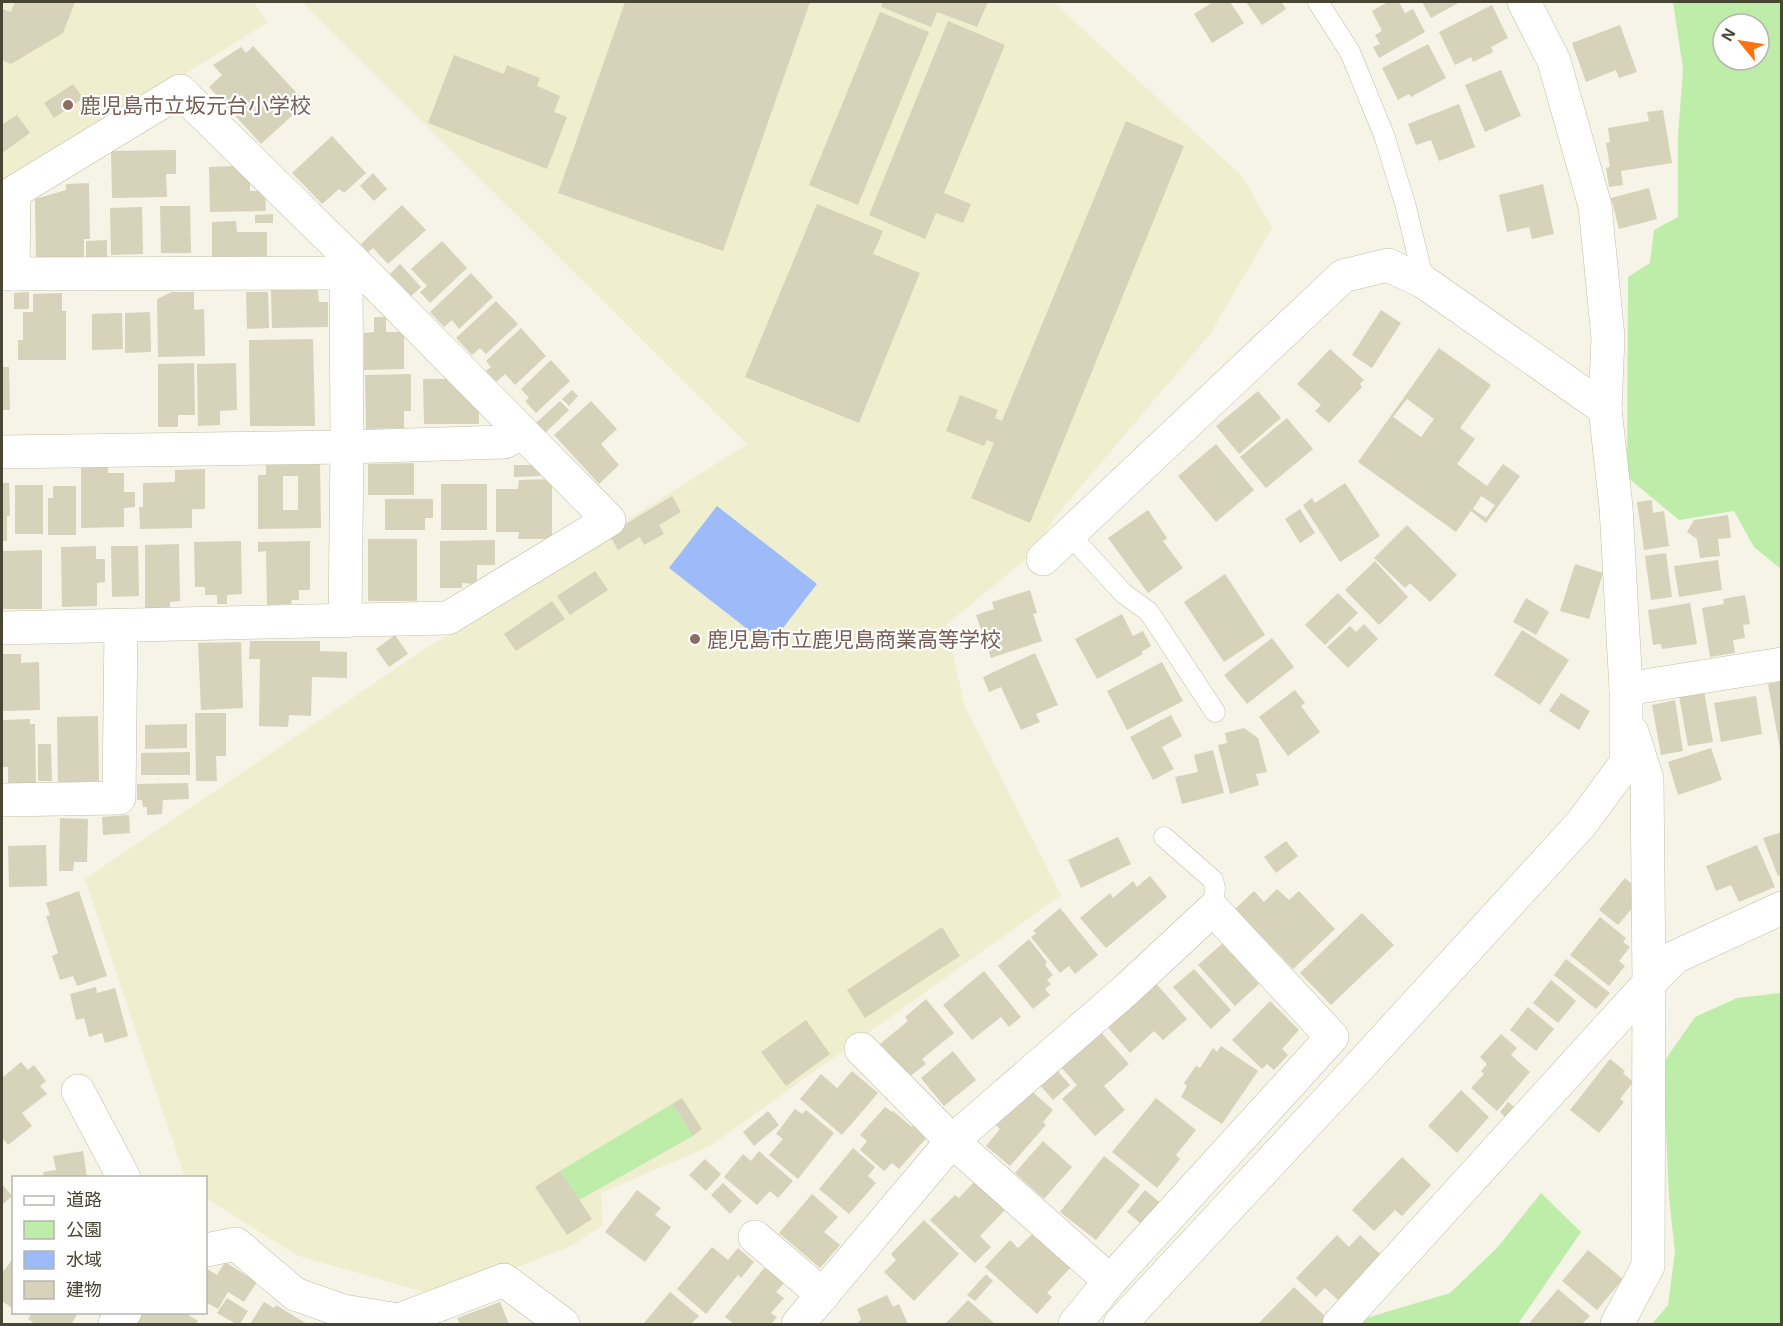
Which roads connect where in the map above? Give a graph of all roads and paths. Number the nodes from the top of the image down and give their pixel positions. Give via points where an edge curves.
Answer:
1 (1318, 2) edge
2 (1524, 2) edge
3 (350, 267) junction
4 (8, 274) edge
5 (1424, 282) junction
6 (1605, 409) junction
7 (522, 433) junction
8 (348, 447) junction
9 (2, 452) edge
10 (1070, 535) junction
11 (1043, 559) dead end
12 (345, 621) junction
13 (121, 626) junction
14 (2, 628) edge
15 (1782, 664) edge
16 (1626, 701) junction
17 (1215, 712) dead end
18 (2, 800) edge
19 (1164, 837) dead end
20 (1782, 908) edge
21 (1213, 909) junction
22 (1649, 983) junction
23 (861, 1049) dead end
24 (78, 1091) dead end
25 (952, 1141) junction
26 (123, 1176) edge
27 (755, 1238) dead end
28 (207, 1250) edge
29 (1110, 1281) junction
30 (823, 1295) junction
31 (396, 1322) edge
32 (563, 1324) edge
33 (798, 1324) edge
34 (1075, 1324) edge
35 (1120, 1324) edge
36 (1339, 1324) edge
37 (1617, 1324) edge

1 - 5 lane via 1350,52 1384,135
2 - 6 street via 1554,61 1595,207 1608,337
3 - 4 street
3 - 4 street via 180,91 14,192
3 - 7 street
3 - 8 street
5 - 6 street
5 - 10 street via 1388,266 1343,276
6 - 16 street via 1616,507
7 - 8 street via 504,442
7 - 12 street via 609,520 448,618
8 - 9 street
8 - 12 street
10 - 11 street
10 - 17 lane via 1123,593 1149,612
12 - 13 street
13 - 14 street
13 - 18 street via 119,798
15 - 16 street
16 - 22 street via 1647,779
16 - 35 street via 1626,763 1581,824
19 - 21 lane via 1213,880
20 - 22 street via 1675,957
21 - 25 street
21 - 29 street via 1332,1037
22 - 36 street
22 - 37 street via 1648,1266
23 - 25 street
24 - 26 street
25 - 29 street
25 - 30 street
27 - 30 street
28 - 31 street via 236,1244 295,1294 343,1311
29 - 34 street
30 - 33 street
31 - 32 street via 504,1281

